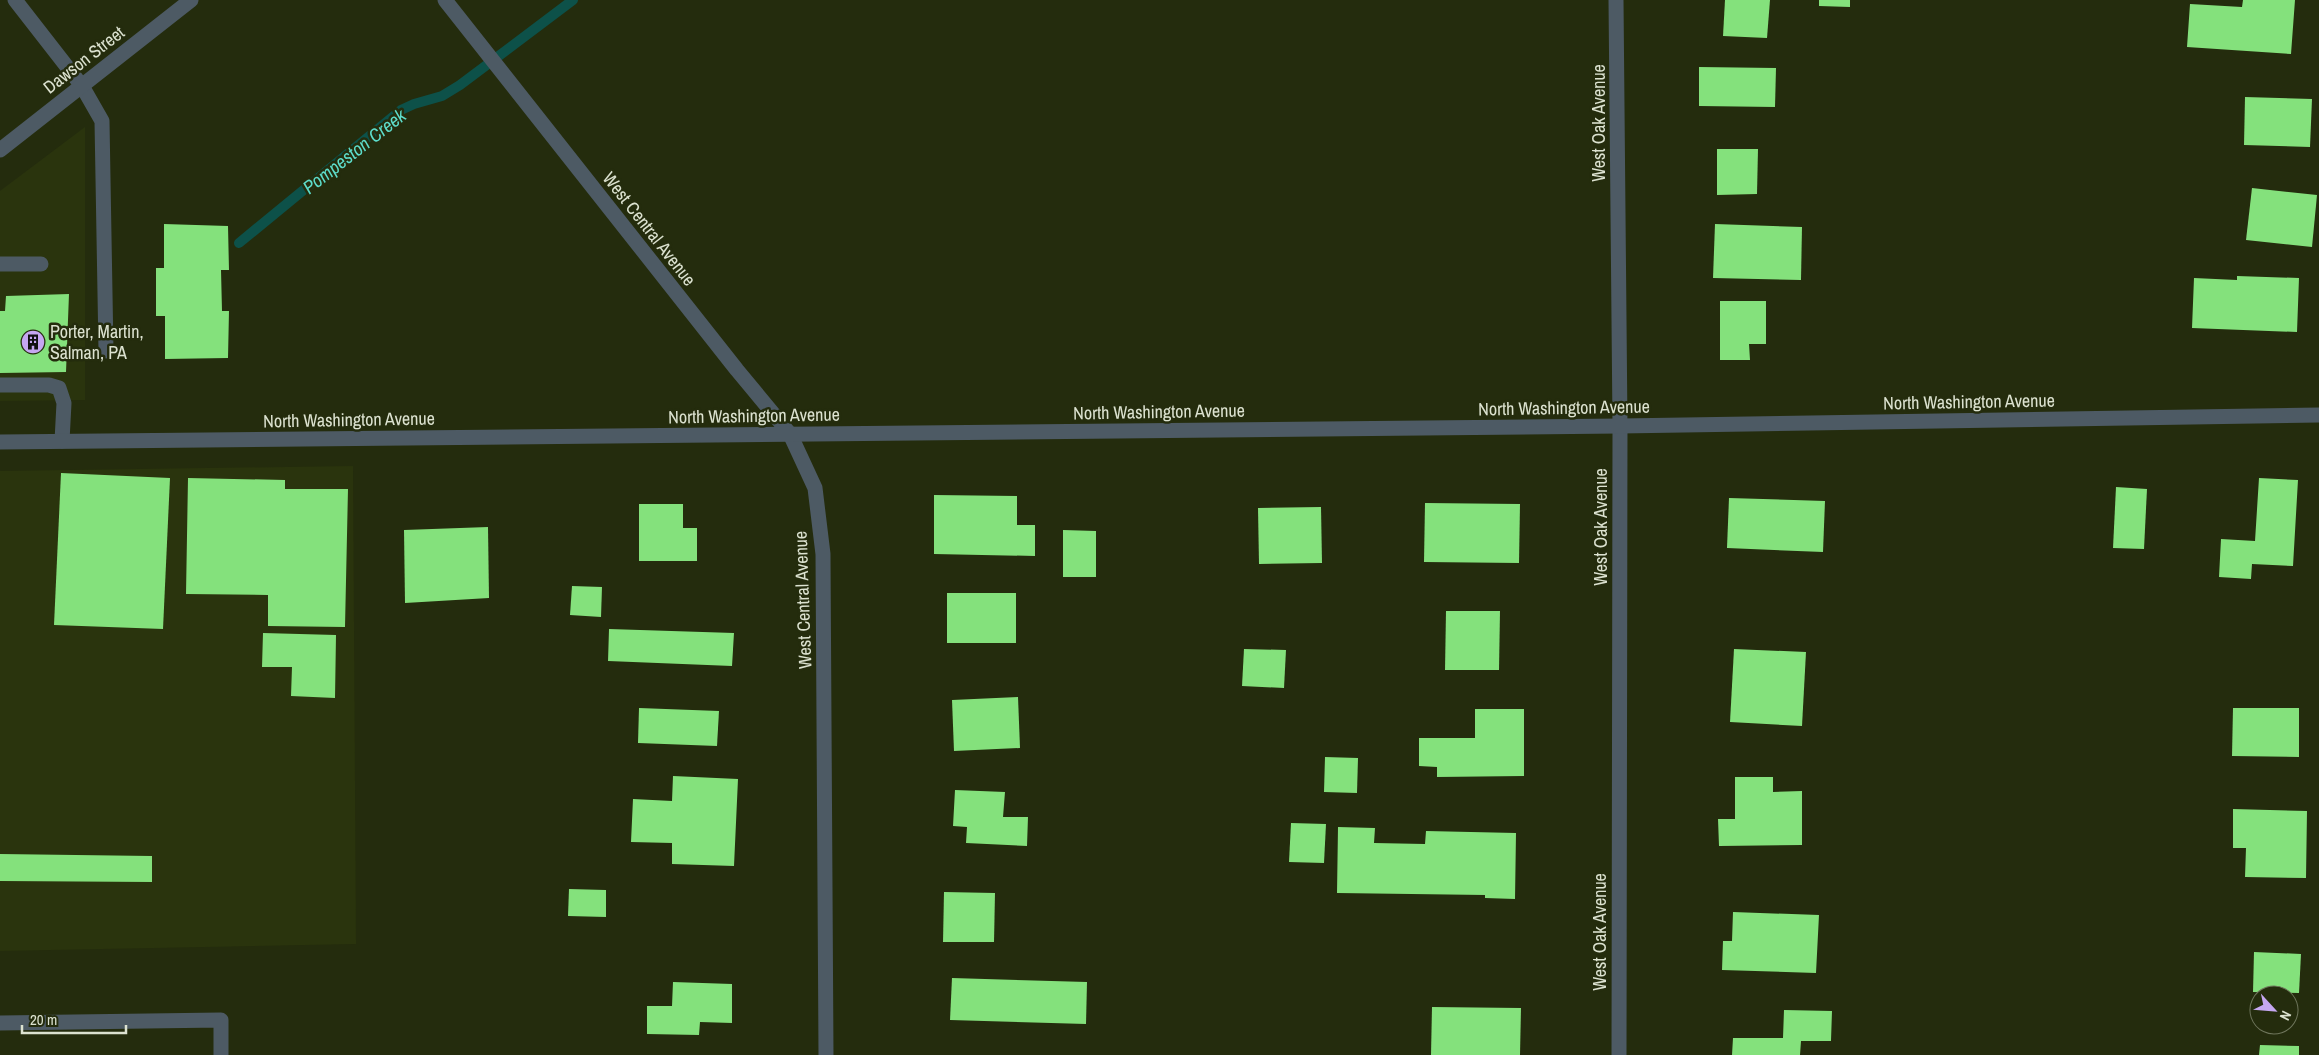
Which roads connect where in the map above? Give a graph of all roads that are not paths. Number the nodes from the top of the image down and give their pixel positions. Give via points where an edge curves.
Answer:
1 (16, 0) edge
2 (191, 0) edge
3 (445, 0) edge
4 (1616, 0) edge
5 (82, 86) junction
6 (0, 150) edge
7 (0, 264) edge
8 (41, 264) dead end
9 (106, 351) dead end
10 (0, 385) edge
11 (2319, 415) edge
12 (1620, 426) junction
13 (790, 434) junction
14 (62, 441) junction
15 (0, 442) edge
16 (0, 1023) edge
17 (221, 1055) edge
18 (826, 1055) edge
19 (1619, 1055) edge

1 - 5 street
2 - 5 street, Dawson Street
3 - 13 street, West Central Avenue
4 - 12 street, West Oak Avenue
5 - 6 street, Dawson Street
5 - 9 street via 102,121
7 - 8 street
10 - 14 street via 59,388 64,403
11 - 12 street, North Washington Avenue
12 - 13 street, North Washington Avenue
12 - 19 street, West Oak Avenue
13 - 14 street, North Washington Avenue
13 - 18 street, West Central Avenue via 815,488 823,554
14 - 15 street, North Washington Avenue
16 - 17 street via 221,1020

